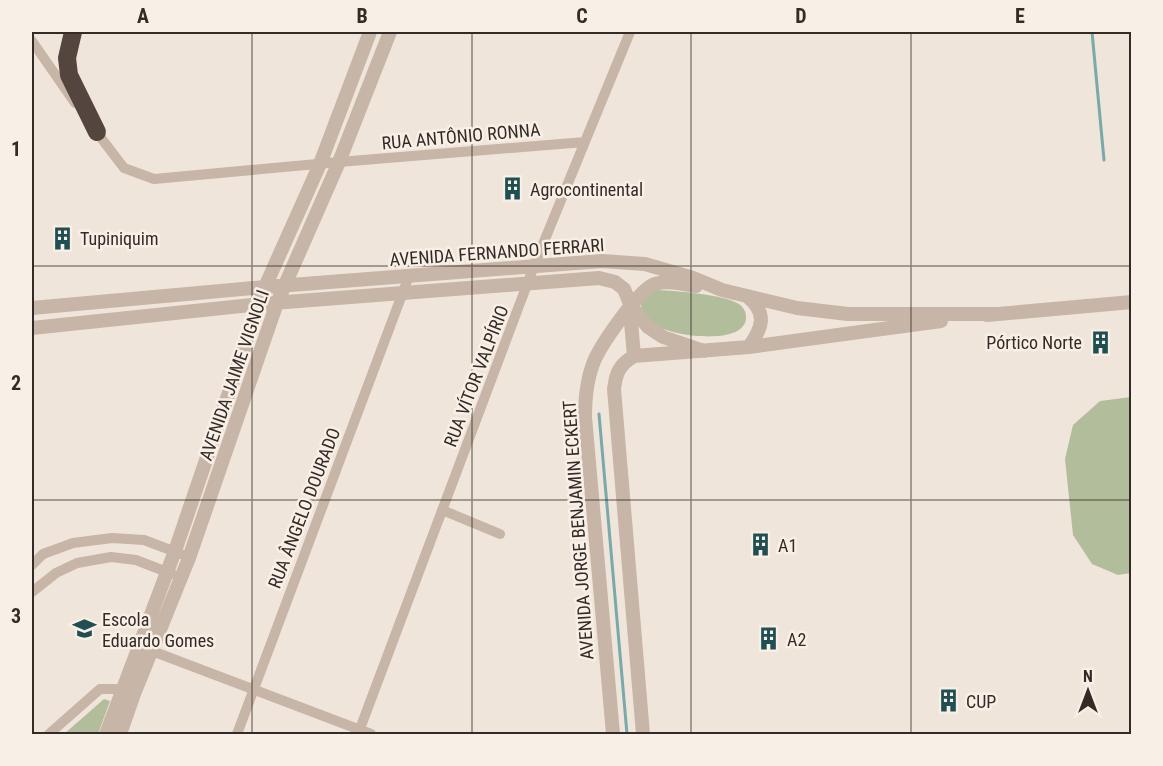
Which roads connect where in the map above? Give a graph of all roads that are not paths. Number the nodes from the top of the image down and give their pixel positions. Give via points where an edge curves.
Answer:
1 (73, 32) edge
2 (370, 32) edge
3 (390, 32) edge
4 (630, 32) edge
5 (32, 41) edge
6 (97, 132) junction
7 (585, 142) junction
8 (339, 162) junction
9 (320, 164) junction
10 (534, 266) junction
11 (408, 276) junction
12 (373, 279) junction
13 (528, 284) junction
14 (284, 286) junction
15 (265, 287) junction
16 (722, 290) junction
17 (403, 293) junction
18 (748, 297) junction
19 (1131, 302) edge
20 (277, 303) junction
21 (260, 304) junction
22 (61, 305) junction
23 (631, 306) junction
24 (32, 308) edge
25 (995, 314) junction
26 (62, 324) junction
27 (32, 328) edge
28 (749, 347) junction
29 (704, 351) junction
30 (634, 356) junction
31 (442, 510) junction
32 (500, 534) dead end
33 (175, 551) junction
34 (189, 558) junction
35 (32, 565) edge
36 (167, 572) junction
37 (181, 577) junction
38 (32, 592) edge
39 (152, 651) junction
40 (254, 690) junction
41 (129, 692) junction
42 (359, 732) edge
43 (49, 735) edge
44 (106, 735) edge
45 (120, 735) edge
46 (237, 735) edge
47 (371, 735) edge
48 (613, 735) edge
49 (643, 735) edge

1 - 6 highway via 67,58 69,75
2 - 9 street, AVENIDA JAIME VIGNOLI
3 - 8 street, AVENIDA JAIME VIGNOLI
4 - 7 street, RUA VÍTOR VALPÍRIO
5 - 6 street, RUA ANTÔNIO RONNA
6 - 9 street, RUA ANTÔNIO RONNA via 124,168 154,179
7 - 8 street, RUA ANTÔNIO RONNA
7 - 10 street, RUA VÍTOR VALPÍRIO
8 - 9 street, RUA ANTÔNIO RONNA
8 - 14 street, AVENIDA JAIME VIGNOLI
9 - 15 street, AVENIDA JAIME VIGNOLI
10 - 11 street, AVENIDA FERNANDO FERRARI
10 - 13 street, RUA VÍTOR VALPÍRIO
10 - 16 street, AVENIDA FERNANDO FERRARI via 602,261 645,264
11 - 12 street, AVENIDA FERNANDO FERRARI
11 - 17 street, RUA ÂNGELO DOURADO
12 - 14 street, AVENIDA FERNANDO FERRARI
12 - 17 street
13 - 17 street, AVENIDA FERNANDO FERRARI
13 - 23 street, AVENIDA FERNANDO FERRARI via 599,278 624,289
13 - 31 street, RUA VÍTOR VALPÍRIO
14 - 15 street, AVENIDA FERNANDO FERRARI
14 - 20 street, AVENIDA JAIME VIGNOLI
15 - 21 street, AVENIDA JAIME VIGNOLI
15 - 22 street, AVENIDA FERNANDO FERRARI
16 - 18 street, AVENIDA FERNANDO FERRARI
16 - 23 street, AVENIDA JORGE BENJAMIN ECKERT via 667,282 653,284
17 - 20 street, AVENIDA FERNANDO FERRARI
17 - 40 street, RUA ÂNGELO DOURADO
18 - 25 street, AVENIDA FERNANDO FERRARI via 848,314
18 - 28 street via 756,304 761,325
19 - 25 street, AVENIDA FERNANDO FERRARI
20 - 21 street, AVENIDA FERNANDO FERRARI
20 - 34 street, AVENIDA JAIME VIGNOLI
21 - 26 street, AVENIDA FERNANDO FERRARI
21 - 33 street, AVENIDA JAIME VIGNOLI
22 - 24 street, AVENIDA FERNANDO FERRARI
22 - 26 street
23 - 29 street, AVENIDA FERNANDO FERRARI via 648,327 663,337
23 - 30 street
23 - 48 street, AVENIDA JORGE BENJAMIN ECKERT via 595,359 585,392
25 - 28 street, AVENIDA FERNANDO FERRARI
26 - 27 street, AVENIDA FERNANDO FERRARI
28 - 29 street, AVENIDA FERNANDO FERRARI
29 - 30 street, AVENIDA FERNANDO FERRARI
30 - 49 street via 619,369 614,389
31 - 32 street
31 - 42 street, RUA VÍTOR VALPÍRIO
33 - 34 street
33 - 35 street via 144,540 112,538 73,543 44,554
33 - 36 street, AVENIDA JAIME VIGNOLI
34 - 37 street, AVENIDA JAIME VIGNOLI
36 - 37 street
36 - 38 street via 136,560 111,557 77,563
36 - 41 street, AVENIDA JAIME VIGNOLI
37 - 39 street, AVENIDA JAIME VIGNOLI
39 - 40 street
39 - 41 street, AVENIDA JAIME VIGNOLI
40 - 42 street
40 - 46 street, RUA ÂNGELO DOURADO
41 - 43 street via 100,689
41 - 44 street, AVENIDA JAIME VIGNOLI
41 - 45 street, AVENIDA JAIME VIGNOLI
42 - 47 street

